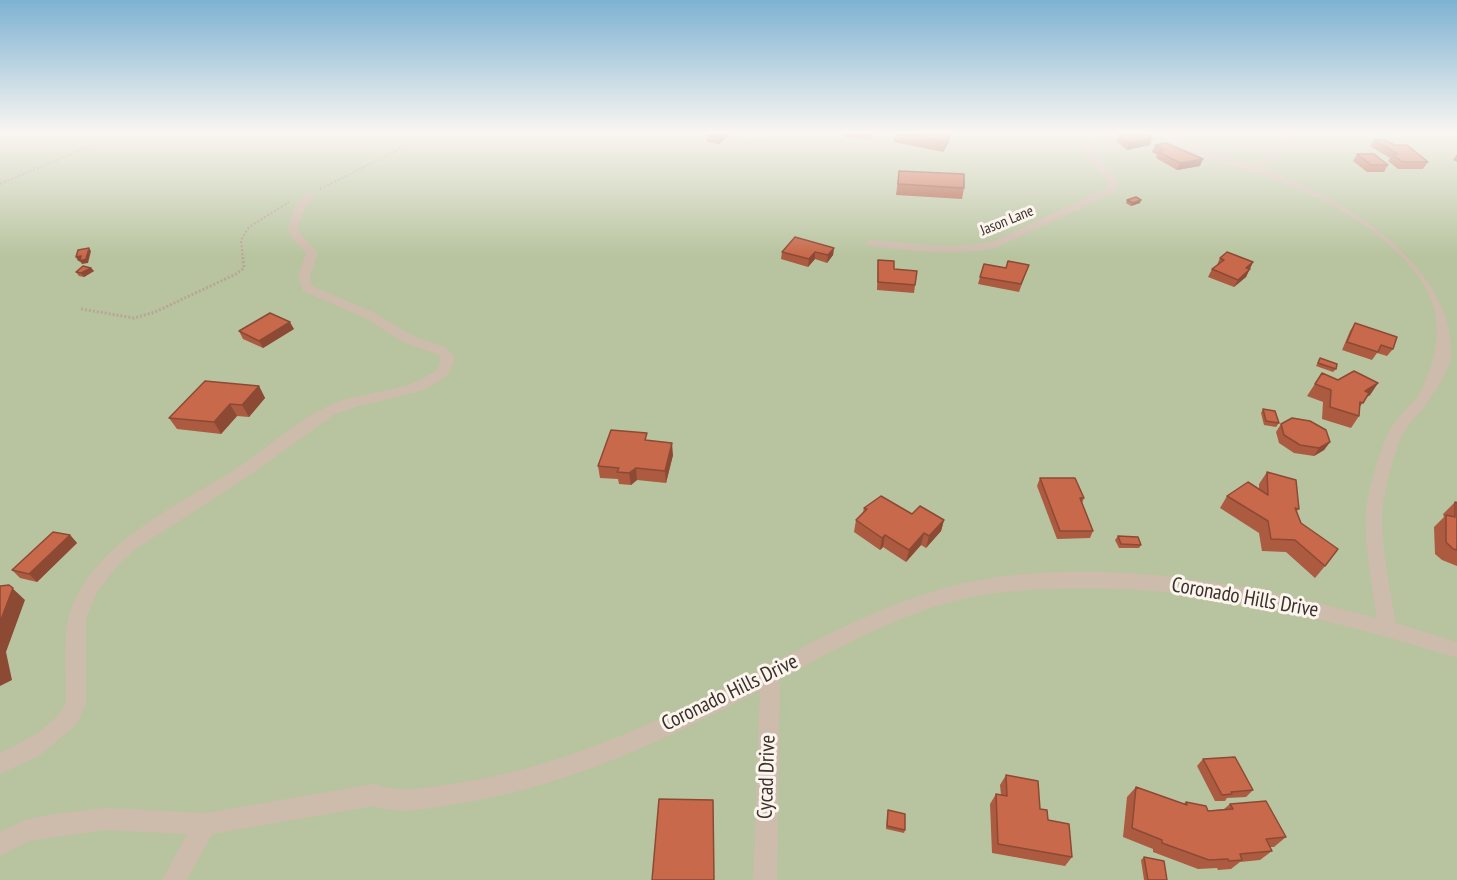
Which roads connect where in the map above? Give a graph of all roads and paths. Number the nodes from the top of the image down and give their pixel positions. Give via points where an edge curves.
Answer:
1 (26, 173) edge
2 (354, 173) edge
3 (1106, 173) edge
4 (1264, 173) edge
5 (0, 184) edge
6 (311, 195) junction
7 (871, 243) dead end
8 (81, 309) dead end
9 (1453, 332) edge
10 (1387, 627) junction
11 (1457, 650) edge
12 (770, 674) junction
13 (0, 764) edge
14 (205, 824) junction
15 (0, 845) edge
16 (174, 880) edge
17 (765, 880) edge

1 - 5 path
2 - 6 path
3 - 7 street, Jason Lane via 1113,180 1112,190 995,245 931,250
4 - 9 street via 1337,205 1372,226 1415,260 1442,298
6 - 8 path via 291,200 249,227 241,240 244,268 236,274 134,318
6 - 13 street via 301,205 292,225 312,253 304,277 307,288 369,315 408,339 442,351 448,357 444,371 418,389 344,404 330,411 130,544 90,588 77,618 76,704 69,718 33,748
9 - 10 street via 1426,395 1396,432 1376,494 1375,540
10 - 11 street, Coronado Hills Drive
10 - 12 street, Coronado Hills Drive via 1279,600 1200,586 1118,580 1043,581 961,591 876,620
12 - 14 street, Coronado Hills Drive via 624,744 548,773 460,794 388,802 374,795
12 - 17 street, Cycad Drive
14 - 15 street, Coronado Hills Drive via 104,819 25,831
14 - 16 street

